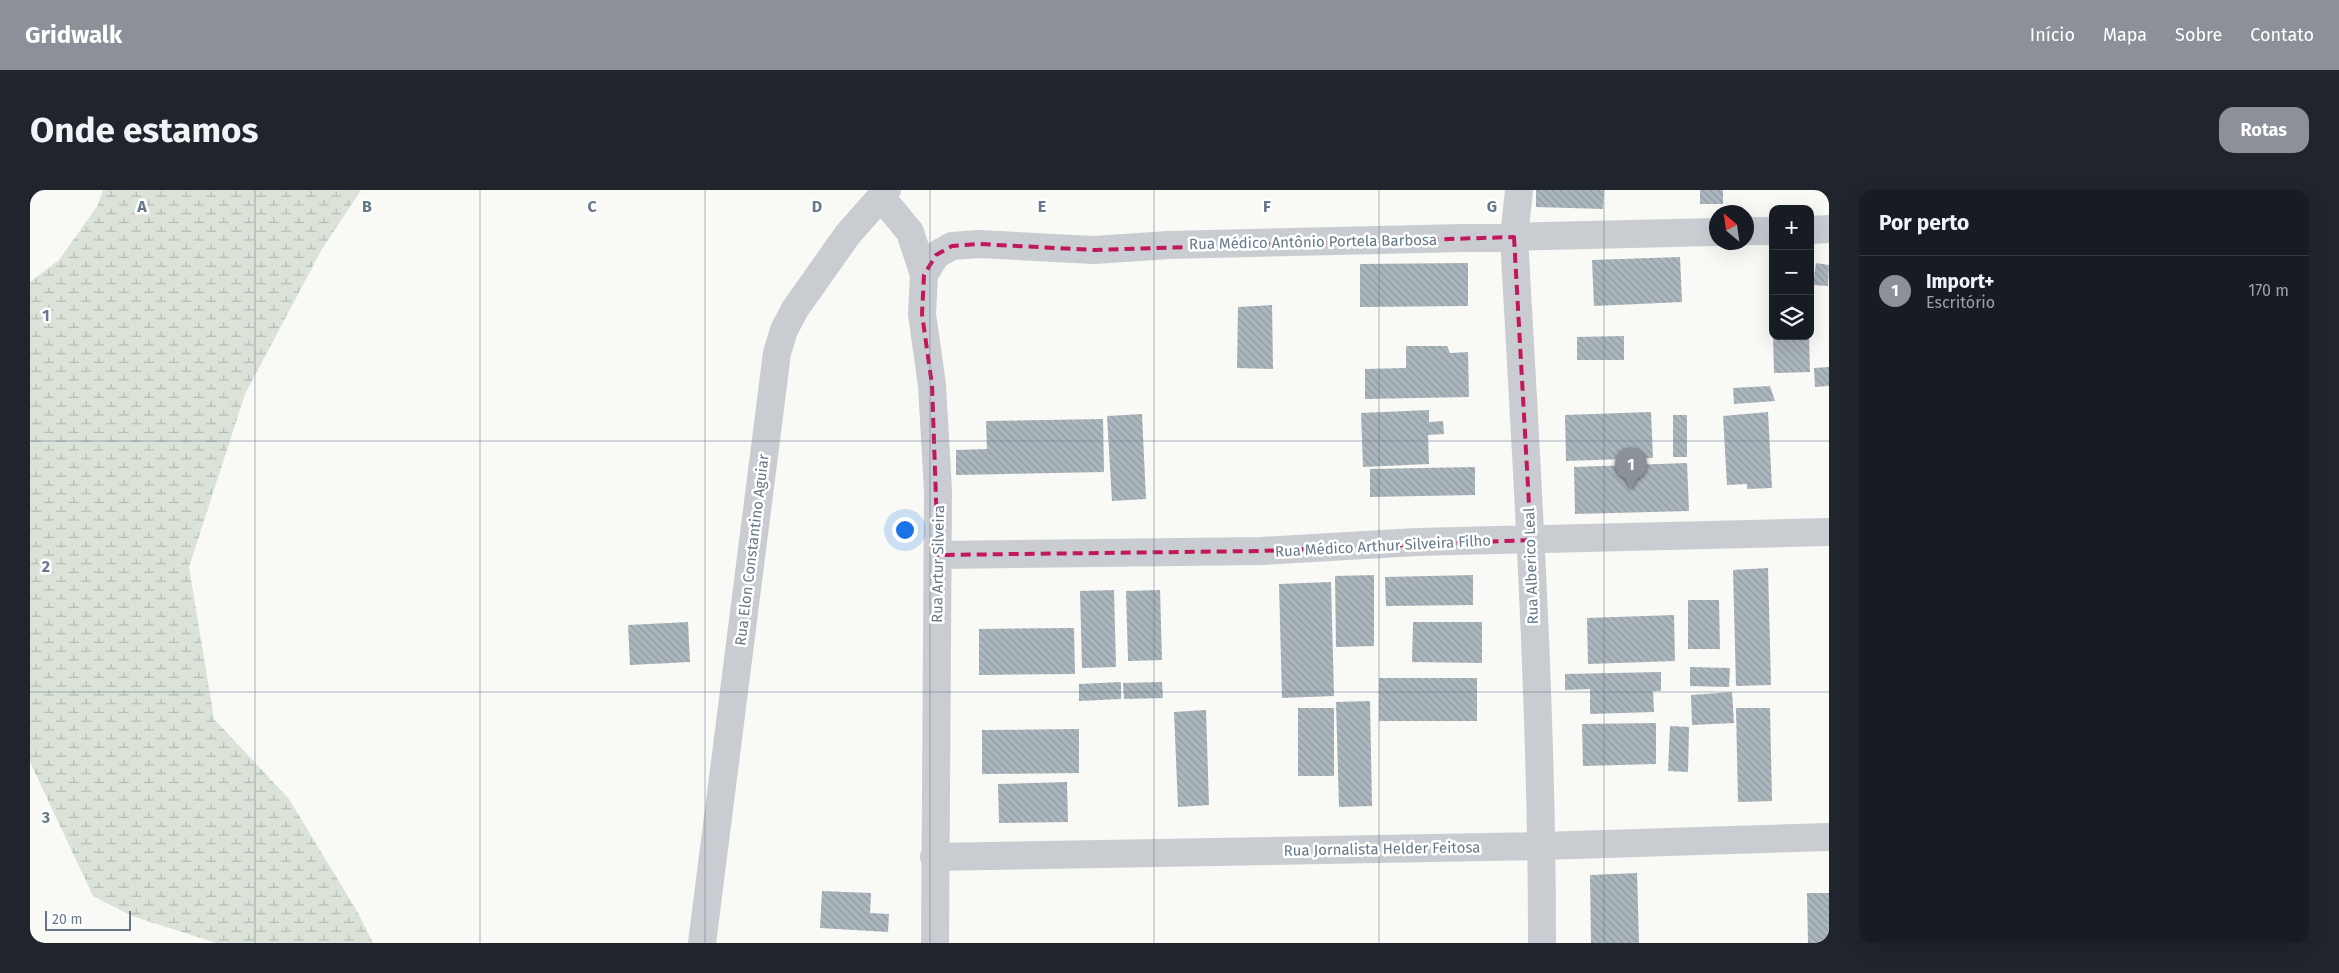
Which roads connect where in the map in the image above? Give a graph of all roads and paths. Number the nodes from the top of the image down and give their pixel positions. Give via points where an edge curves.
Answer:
1 (1519, 190) edge
2 (885, 194) edge
3 (1829, 229) edge
4 (1814, 230) edge
5 (1754, 231) edge
6 (1769, 231) edge
7 (1709, 232) edge
8 (1514, 237) junction
9 (924, 276) junction
10 (1829, 532) edge
11 (1531, 540) junction
12 (938, 555) junction
13 (1829, 837) edge
14 (1542, 846) junction
15 (934, 857) junction
16 (702, 943) edge
17 (935, 943) edge
18 (1542, 943) edge

1 - 8 street, Rua Alberico Leal
2 - 9 street, Rua Artur Silveira via 910,232
2 - 16 street, Rua Elon Constantino Aguiar via 848,234 796,308 784,330 777,354
3 - 4 street
5 - 6 street
7 - 8 street, Rua Médico Antônio Portela Barbosa
8 - 9 street, Rua Médico Antônio Portela Barbosa via 1169,245 1094,250 979,244 952,246 936,255
8 - 11 street, Rua Alberico Leal
9 - 12 street, Rua Artur Silveira via 922,314 932,385
10 - 11 street, Rua Médico Arthur Silveira Filho
11 - 12 street, Rua Médico Arthur Silveira Filho via 1417,542 1261,551
11 - 14 street, Rua Alberico Leal
12 - 15 street, Rua Artur Silveira
13 - 14 street, Rua Jornalista Helder Feitosa
14 - 15 street, Rua Jornalista Helder Feitosa
14 - 18 street, Rua Alberico Leal
15 - 17 street, Rua Artur Silveira

